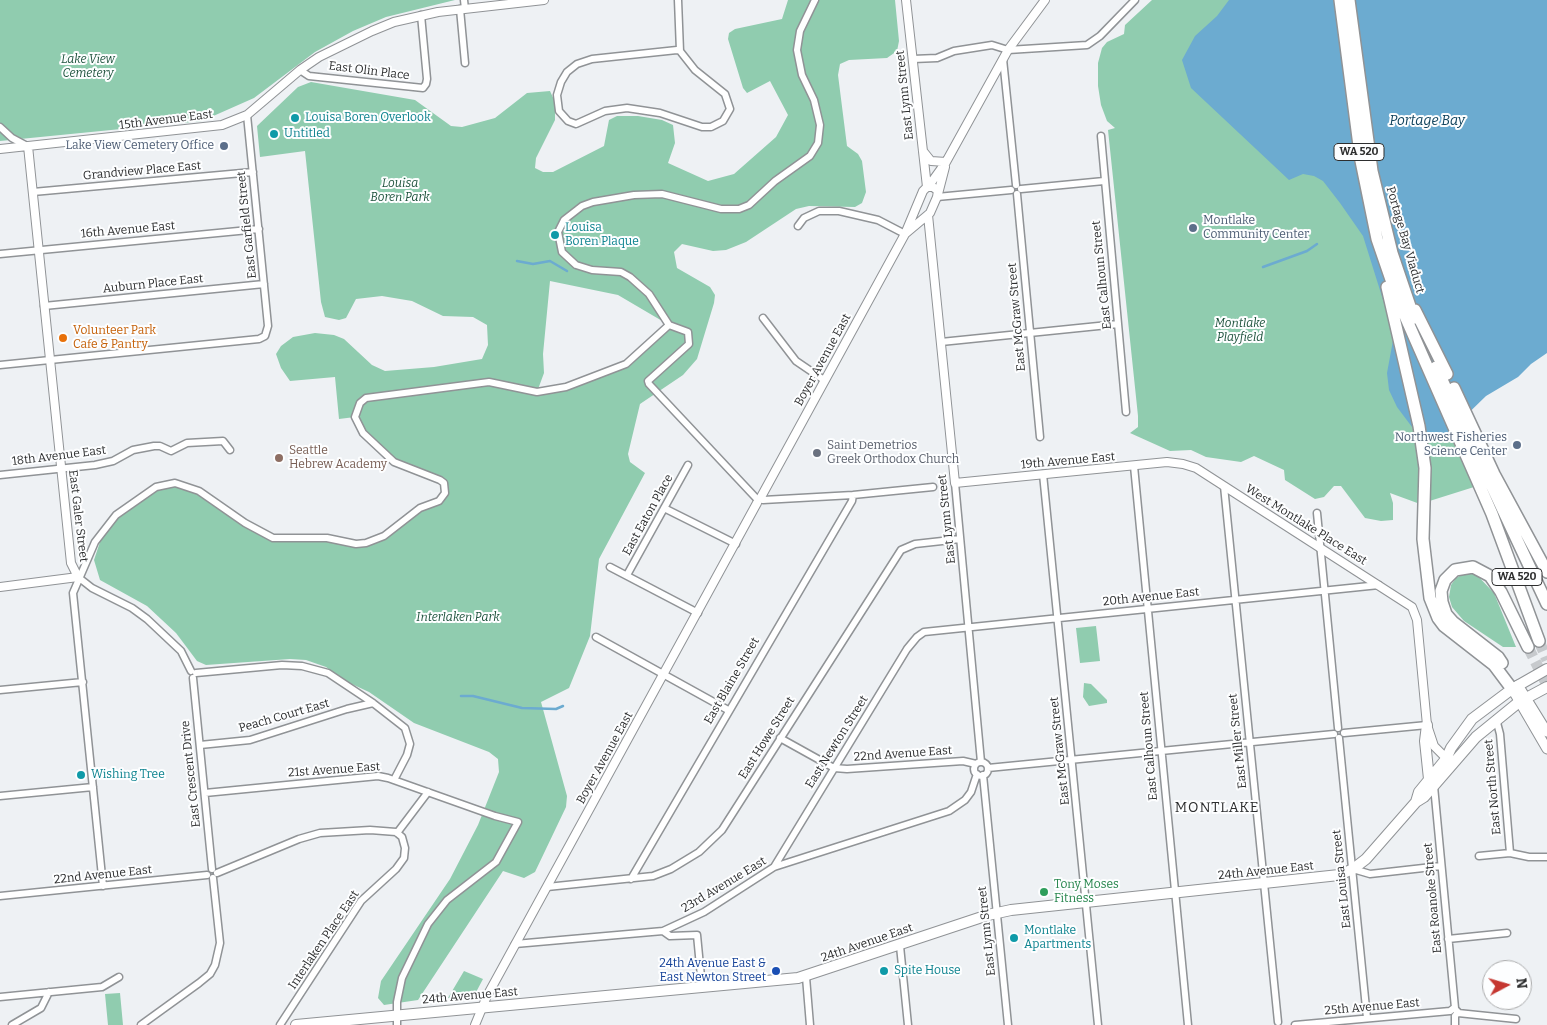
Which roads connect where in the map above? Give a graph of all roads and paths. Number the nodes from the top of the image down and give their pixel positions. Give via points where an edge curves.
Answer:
1 (464, 0) edge
2 (544, 0) edge
3 (678, 0) edge
4 (814, 0) edge
5 (906, 0) edge
6 (1045, 0) edge
7 (1135, 0) edge
8 (1340, 0) edge
9 (1349, 0) edge
10 (462, 9) junction
11 (421, 16) junction
12 (1008, 50) junction
13 (680, 51) junction
14 (912, 59) junction
15 (1003, 59) junction
16 (465, 62) dead end
17 (300, 70) junction
18 (248, 115) junction
19 (0, 127) edge
20 (1101, 136) dead end
21 (28, 146) junction
22 (922, 148) junction
23 (0, 149) edge
24 (946, 162) junction
25 (253, 172) junction
26 (1104, 181) junction
27 (928, 187) junction
28 (1016, 190) junction
29 (33, 192) junction
30 (937, 196) junction
31 (915, 209) junction
32 (927, 215) junction
33 (798, 226) dead end
34 (259, 229) junction
35 (905, 234) junction
36 (1377, 239) junction
37 (39, 250) junction
38 (0, 254) edge
39 (1399, 280) junction
40 (264, 284) junction
41 (44, 306) junction
42 (763, 318) dead end
43 (1118, 324) junction
44 (669, 325) junction
45 (1030, 332) junction
46 (941, 342) junction
47 (50, 360) junction
48 (0, 365) edge
49 (824, 380) junction
50 (1126, 412) dead end
51 (1040, 438) dead end
52 (230, 450) dead end
53 (1183, 464) joint
54 (688, 465) dead end
55 (1134, 466) junction
56 (61, 469) junction
57 (1043, 474) junction
58 (0, 475) edge
59 (955, 483) junction
60 (1224, 486) junction
61 (933, 487) dead end
62 (853, 495) junction
63 (759, 499) junction
64 (664, 508) junction
65 (1318, 513) dead end
66 (960, 540) junction
67 (736, 544) junction
68 (1322, 548) junction
69 (610, 567) dead end
70 (1547, 572) edge
71 (627, 576) junction
72 (78, 577) junction
73 (1380, 585) junction
74 (0, 587) edge
75 (1326, 591) junction
76 (1235, 599) junction
77 (1547, 604) edge
78 (1148, 608) junction
79 (698, 613) junction
80 (1058, 617) junction
81 (969, 627) junction
82 (924, 632) joint
83 (596, 637) dead end
84 (1539, 641) tunnel mouth
85 (1528, 647) tunnel mouth
86 (1547, 669) edge
87 (193, 674) junction
88 (664, 675) junction
89 (83, 682) junction
90 (1515, 687) junction
91 (1547, 687) edge
92 (0, 690) edge
93 (1522, 700) junction
94 (373, 703) junction
95 (728, 710) junction
96 (1496, 720) junction
97 (1427, 725) junction
98 (1547, 732) edge
99 (1339, 735) junction
100 (780, 738) junction
101 (1250, 742) junction
102 (200, 745) junction
103 (1547, 749) edge
104 (1161, 751) junction
105 (1072, 759) junction
106 (1449, 762) junction
107 (979, 763) junction
108 (834, 768) junction
109 (988, 768) junction
110 (980, 775) junction
111 (394, 780) junction
112 (1432, 783) junction
113 (93, 787) junction
114 (428, 792) junction
115 (205, 793) junction
116 (0, 796) edge
117 (397, 833) junction
118 (1510, 852) junction
119 (1479, 856) dead end
120 (1547, 856) edge
121 (1441, 866) junction
122 (774, 867) junction
123 (1353, 869) junction
124 (212, 874) junction
125 (631, 879) junction
126 (1263, 884) junction
127 (103, 886) junction
128 (547, 887) junction
129 (1174, 893) junction
130 (0, 896) edge
131 (1086, 902) junction
132 (997, 913) junction
133 (663, 931) junction
134 (1507, 933) dead end
135 (1448, 938) junction
136 (515, 944) junction
137 (900, 946) junction
138 (119, 977) dead end
139 (806, 977) junction
140 (702, 987) junction
141 (49, 992) junction
142 (0, 997) edge
143 (481, 1008) junction
144 (1455, 1012) junction
145 (1367, 1018) junction
146 (1516, 1019) dead end
147 (397, 1020) edge
148 (1278, 1024) edge
149 (12, 1025) edge
150 (141, 1025) edge
151 (280, 1025) edge
152 (296, 1025) edge
153 (475, 1025) edge
154 (810, 1025) edge
155 (908, 1025) edge
156 (1008, 1025) edge
157 (1098, 1025) edge
158 (1188, 1025) edge
159 (1295, 1025) edge
160 (1455, 1025) edge

1 - 10 street
2 - 10 street, 15th Avenue East
3 - 13 street
4 - 44 street via 800,31 797,50 820,126 818,143 810,156 749,205 739,209 721,209 662,194 634,195 582,206 560,226 558,242 570,260 584,268 620,272 630,277 649,294
5 - 14 street, East Lynn Street
6 - 12 street
7 - 12 street via 1092,41 1076,46
8 - 36 highway, WA 520 via 1361,161
9 - 39 highway, Portage Bay Viaduct / WA 520 via 1372,171
10 - 11 street, 15th Avenue East
10 - 16 street
11 - 17 street, 15th Avenue East via 372,31
11 - 17 street, East Olin Place via 427,79 423,88 309,76
12 - 14 street via 992,45 954,51 937,58
12 - 15 street
13 - 13 street via 580,63 567,72 561,82 557,95 559,111 576,124 605,111 632,108 660,113 702,127 719,124 729,114 728,98 695,70
14 - 22 street, East Lynn Street
15 - 24 street
15 - 28 street, East McGraw Street
17 - 18 street, 15th Avenue East
18 - 21 street, 15th Avenue East via 229,123 201,128
18 - 25 street, East Garfield Street
19 - 21 street
20 - 26 street, East Calhoun Street
21 - 23 street, 15th Avenue East
21 - 29 street, East Galer Street
22 - 24 street via 931,161
22 - 27 street, East Lynn Street
24 - 27 street
24 - 30 street
25 - 29 street, Grandview Place East
25 - 34 street, East Garfield Street
26 - 28 street
26 - 43 street, East Calhoun Street
27 - 30 street via 936,189
27 - 31 street, Boyer Avenue East
28 - 30 street
28 - 45 street, East McGraw Street
29 - 37 street, East Galer Street
30 - 32 street
31 - 32 street via 920,217
31 - 35 street, Boyer Avenue East
32 - 35 street, Boyer Avenue East
32 - 46 street, East Lynn Street
33 - 35 street via 804,218 819,211 839,211 878,220
34 - 37 street, 16th Avenue East
34 - 40 street, East Garfield Street
35 - 49 street, Boyer Avenue East
36 - 84 highway, Portage Bay Viaduct / WA 520 via 1398,300 1492,514
36 - 90 highway via 1420,426 1425,468 1423,539 1428,591 1438,618 1454,636 1494,665
37 - 38 street, 16th Avenue East
37 - 41 street, East Galer Street
39 - 70 highway
39 - 77 highway, Portage Bay Viaduct / WA 520 via 1416,324
40 - 41 street, Auburn Place East
40 - 47 street, East Garfield Street via 268,333 259,339
41 - 47 street, East Galer Street
42 - 49 street via 796,361
43 - 45 street
43 - 50 street, East Calhoun Street
44 - 63 street via 688,332 689,344 648,380 652,388
44 - 72 street via 626,364 566,387 537,392 489,382 366,398 360,403 355,417 363,433 394,462 432,476 444,483 445,488 439,501 407,516 376,540 356,544 327,538 273,538 192,487 166,483 128,505 105,527
45 - 46 street
45 - 51 street, East McGraw Street
46 - 59 street, East Lynn Street
47 - 48 street
47 - 56 street, East Galer Street
49 - 63 street, Boyer Avenue East
52 - 56 street, 18th Avenue East via 223,441 187,443 171,451 154,446 134,450 105,464
53 - 55 street, 19th Avenue East
53 - 60 street, West Montlake Place East via 1196,468
54 - 64 street, East Eaton Place
55 - 57 street, 19th Avenue East
55 - 78 street, East Calhoun Street
56 - 58 street, 18th Avenue East
56 - 72 street, East Galer Street via 70,563
57 - 59 street, 19th Avenue East
57 - 80 street, East McGraw Street
59 - 66 street, East Lynn Street
60 - 68 street, West Montlake Place East
60 - 76 street, East Miller Street
61 - 62 street
62 - 63 street
62 - 95 street, East Blaine Street
63 - 67 street, Boyer Avenue East
64 - 67 street
64 - 71 street, East Eaton Place
65 - 68 street
66 - 81 street, East Lynn Street
66 - 100 street, East Howe Street via 915,544 901,550
67 - 79 street, Boyer Avenue East
68 - 73 street, West Montlake Place East
68 - 75 street
69 - 71 street
71 - 79 street
72 - 74 street
72 - 87 street, East Crescent Drive via 147,619 182,652
72 - 89 street, East Galer Street via 74,593
73 - 75 street, 20th Avenue East
73 - 97 street, West Montlake Place East via 1414,610
75 - 76 street, 20th Avenue East
75 - 99 street via 1338,728 1343,729
76 - 78 street, 20th Avenue East
76 - 101 street, East Miller Street
78 - 80 street, 20th Avenue East
78 - 104 street, East Calhoun Street
79 - 88 street, Boyer Avenue East
80 - 81 street, 20th Avenue East
80 - 105 street, East McGraw Street
81 - 82 street, 20th Avenue East
81 - 107 street, East Lynn Street
82 - 108 street, East Newton Street via 907,649
83 - 88 street
85 - 90 highway via 1502,592 1488,574 1466,567 1447,577 1441,597 1446,614 1498,657
86 - 90 main road
87 - 94 street via 282,665 316,669
87 - 102 street, East Crescent Drive
88 - 95 street
88 - 128 street, Boyer Avenue East
89 - 92 street
89 - 113 street, East Galer Street
90 - 93 main road
90 - 106 main road via 1472,719 1451,748
91 - 93 main road
93 - 96 main road
93 - 98 main road
93 - 103 main road
94 - 102 street, Peach Court East via 250,740
94 - 111 street via 398,720 410,738 408,755
95 - 125 street, East Blaine Street
96 - 106 main road
96 - 118 street, East North Street via 1500,734
97 - 99 street
97 - 106 street via 1434,746
97 - 112 main road
99 - 101 street
99 - 123 street, East Louisa Street
100 - 108 street, 22nd Avenue East
100 - 125 street, East Howe Street via 722,830 711,841 671,869
101 - 104 street
101 - 126 street, East Miller Street
102 - 115 street, East Crescent Drive
104 - 105 street
104 - 129 street, East Calhoun Street
105 - 109 street
105 - 131 street, East McGraw Street
106 - 112 main road
107 - 108 street, 22nd Avenue East via 963,761
107 - 109 street
107 - 110 street, East Lynn Street via 974,771
108 - 122 street, East Newton Street
109 - 110 street
110 - 122 street, 23rd Avenue East via 965,800 949,811
110 - 132 street, East Lynn Street
111 - 114 street, 21st Avenue East
111 - 115 street, 21st Avenue East via 378,776
112 - 121 street, East Roanoke Street
112 - 123 main road via 1419,792 1416,802 1366,859
113 - 116 street
113 - 127 street, East Galer Street
114 - 117 street
114 - 147 street, 21st Avenue East via 518,822 496,862 447,900 428,924 402,978
115 - 124 street, East Crescent Drive
117 - 124 street, 22nd Avenue East via 370,830 320,834 299,839
117 - 151 street, Interlaken Place East via 405,848 404,858 361,901
118 - 119 street
118 - 120 street via 1529,857
121 - 123 street, 24th Avenue East via 1370,874
121 - 135 street, East Roanoke Street
122 - 133 street, 23rd Avenue East via 704,912
123 - 126 main road, 24th Avenue East via 1332,877
123 - 145 street, East Louisa Street
124 - 127 street, 22nd Avenue East
124 - 150 street, East Crescent Drive via 220,942 215,965 199,983
125 - 128 street, East Howe Street
126 - 129 main road, 24th Avenue East
126 - 148 street, East Miller Street
127 - 130 street, 22nd Avenue East
128 - 136 street, Boyer Avenue East
129 - 131 main road, 24th Avenue East
129 - 158 street, East Calhoun Street
131 - 132 main road, 24th Avenue East
131 - 157 street, East McGraw Street
132 - 137 main road, 24th Avenue East
132 - 156 street, East Lynn Street
133 - 136 street, 23rd Avenue East
133 - 140 street via 670,936 697,935
134 - 135 street
135 - 144 street, East Roanoke Street
136 - 143 street, Boyer Avenue East
137 - 139 main road, 24th Avenue East
137 - 155 street
138 - 141 street via 102,987
139 - 140 main road, 24th Avenue East
139 - 154 street
140 - 143 main road, 24th Avenue East
141 - 142 street
141 - 149 street via 41,1008
143 - 147 main road, 24th Avenue East
143 - 153 street, Boyer Avenue East
144 - 145 street, 25th Avenue East
144 - 146 street, 25th Avenue East
144 - 160 street, East Roanoke Street
145 - 159 street, 25th Avenue East
147 - 152 main road, 24th Avenue East

